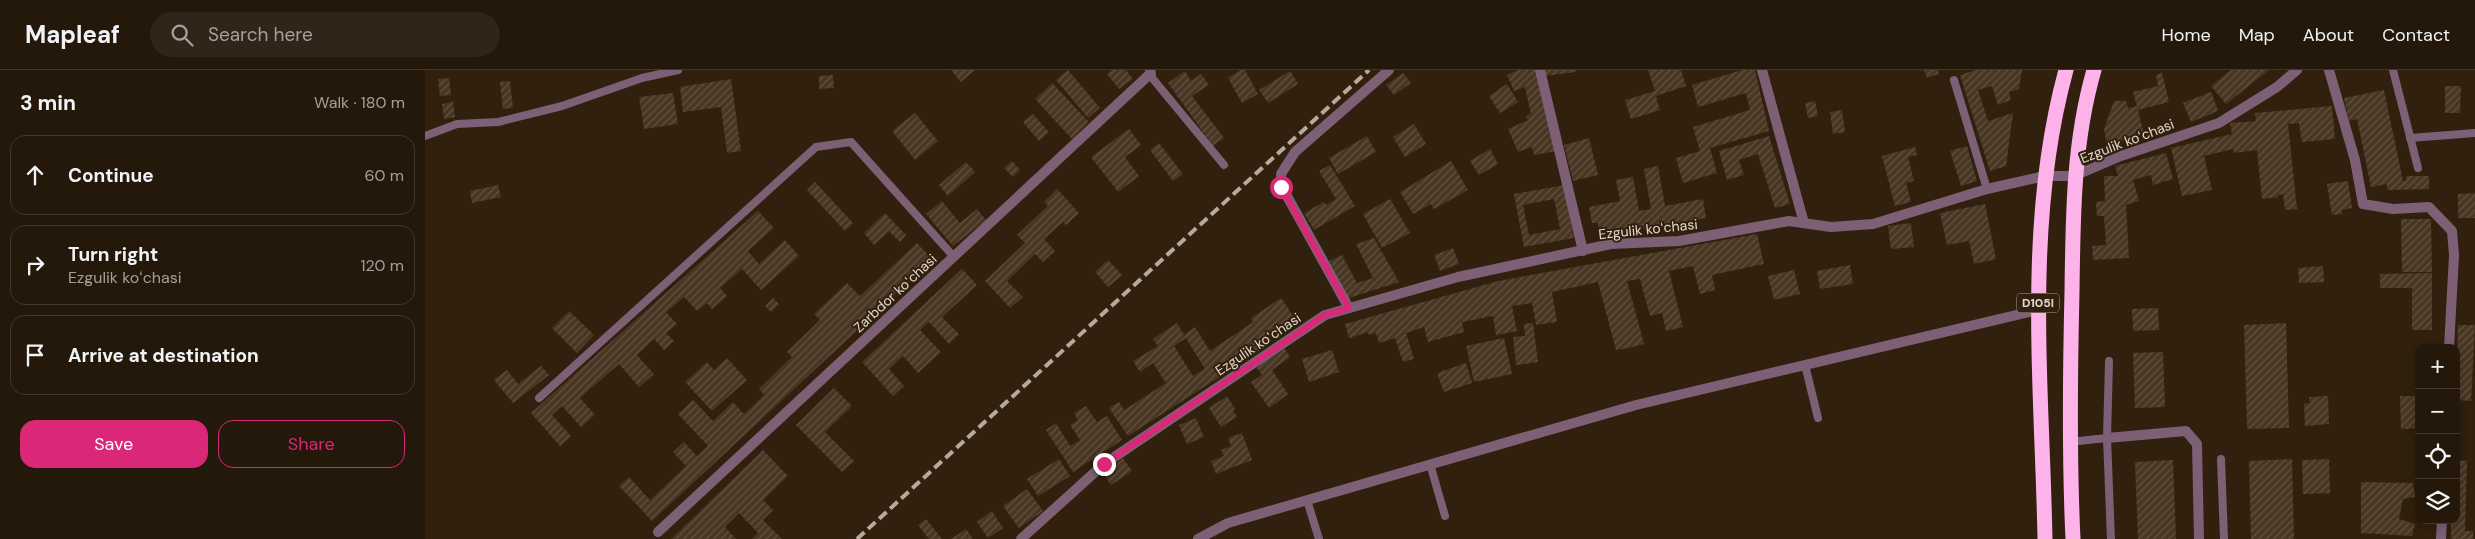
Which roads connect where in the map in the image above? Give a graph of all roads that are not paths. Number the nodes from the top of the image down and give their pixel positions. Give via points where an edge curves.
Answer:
1 (678, 70) edge
2 (1389, 70) edge
3 (1540, 70) edge
4 (1762, 70) edge
5 (2066, 70) edge
6 (2094, 70) edge
7 (2297, 70) edge
8 (2329, 70) edge
9 (2393, 70) edge
10 (1150, 72) edge
11 (1954, 80) dead end
12 (2475, 133) edge
13 (425, 136) edge
14 (2410, 138) junction
15 (1224, 165) dead end
16 (2418, 168) dead end
17 (2045, 176) junction
18 (2074, 176) junction
19 (1987, 189) junction
20 (1803, 223) junction
21 (1583, 251) junction
22 (954, 257) junction
23 (1349, 308) junction
24 (2038, 310) junction
25 (2449, 344) edge
26 (2109, 361) dead end
27 (1805, 365) junction
28 (539, 398) dead end
29 (1818, 418) dead end
30 (2107, 438) junction
31 (2068, 442) junction
32 (2221, 459) dead end
33 (1430, 464) junction
34 (1307, 500) junction
35 (1445, 516) dead end
36 (2442, 524) edge
37 (658, 532) dead end
38 (1021, 539) edge
39 (1198, 539) edge
40 (1319, 539) edge
41 (2045, 539) edge
42 (2073, 539) edge
43 (2111, 539) edge
44 (2199, 539) edge
45 (2224, 539) edge
46 (2441, 539) edge

1 - 13 lane via 642,78 562,106 498,122 457,124
2 - 23 street via 1295,152 1281,174 1281,187
3 - 21 street
4 - 20 street
5 - 17 highway, D105l via 2054,114
6 - 18 highway, D105l via 2084,104
7 - 18 street, Ezgulik koʻchasi via 2277,87 2219,123 2121,156
8 - 25 street via 2355,160 2363,204 2393,209 2429,207 2452,231 2454,256
9 - 14 lane
10 - 15 lane via 1153,80
10 - 22 street, Zarbdor koʻchasi
11 - 19 lane
12 - 14 lane
14 - 16 lane
17 - 18 street, Ezgulik koʻchasi
17 - 19 street, Ezgulik koʻchasi
17 - 24 highway, D105l
18 - 31 highway, D105l
19 - 20 street, Ezgulik koʻchasi via 1873,224 1831,227
20 - 21 street, Ezgulik koʻchasi via 1789,221 1679,241 1611,244
21 - 23 street, Ezgulik koʻchasi via 1458,277
22 - 28 lane via 851,142 816,147
22 - 37 street, Zarbdor koʻchasi
23 - 38 street, Ezgulik koʻchasi via 1325,315 1104,464
24 - 27 street
24 - 41 highway, D105l
26 - 30 lane
27 - 29 lane
27 - 33 street via 1636,405
30 - 31 lane
30 - 43 lane
30 - 44 street via 2186,432 2197,444
31 - 42 highway, D105l
32 - 45 lane
33 - 34 street
33 - 35 lane
34 - 39 street via 1227,523
34 - 40 lane
36 - 46 street

